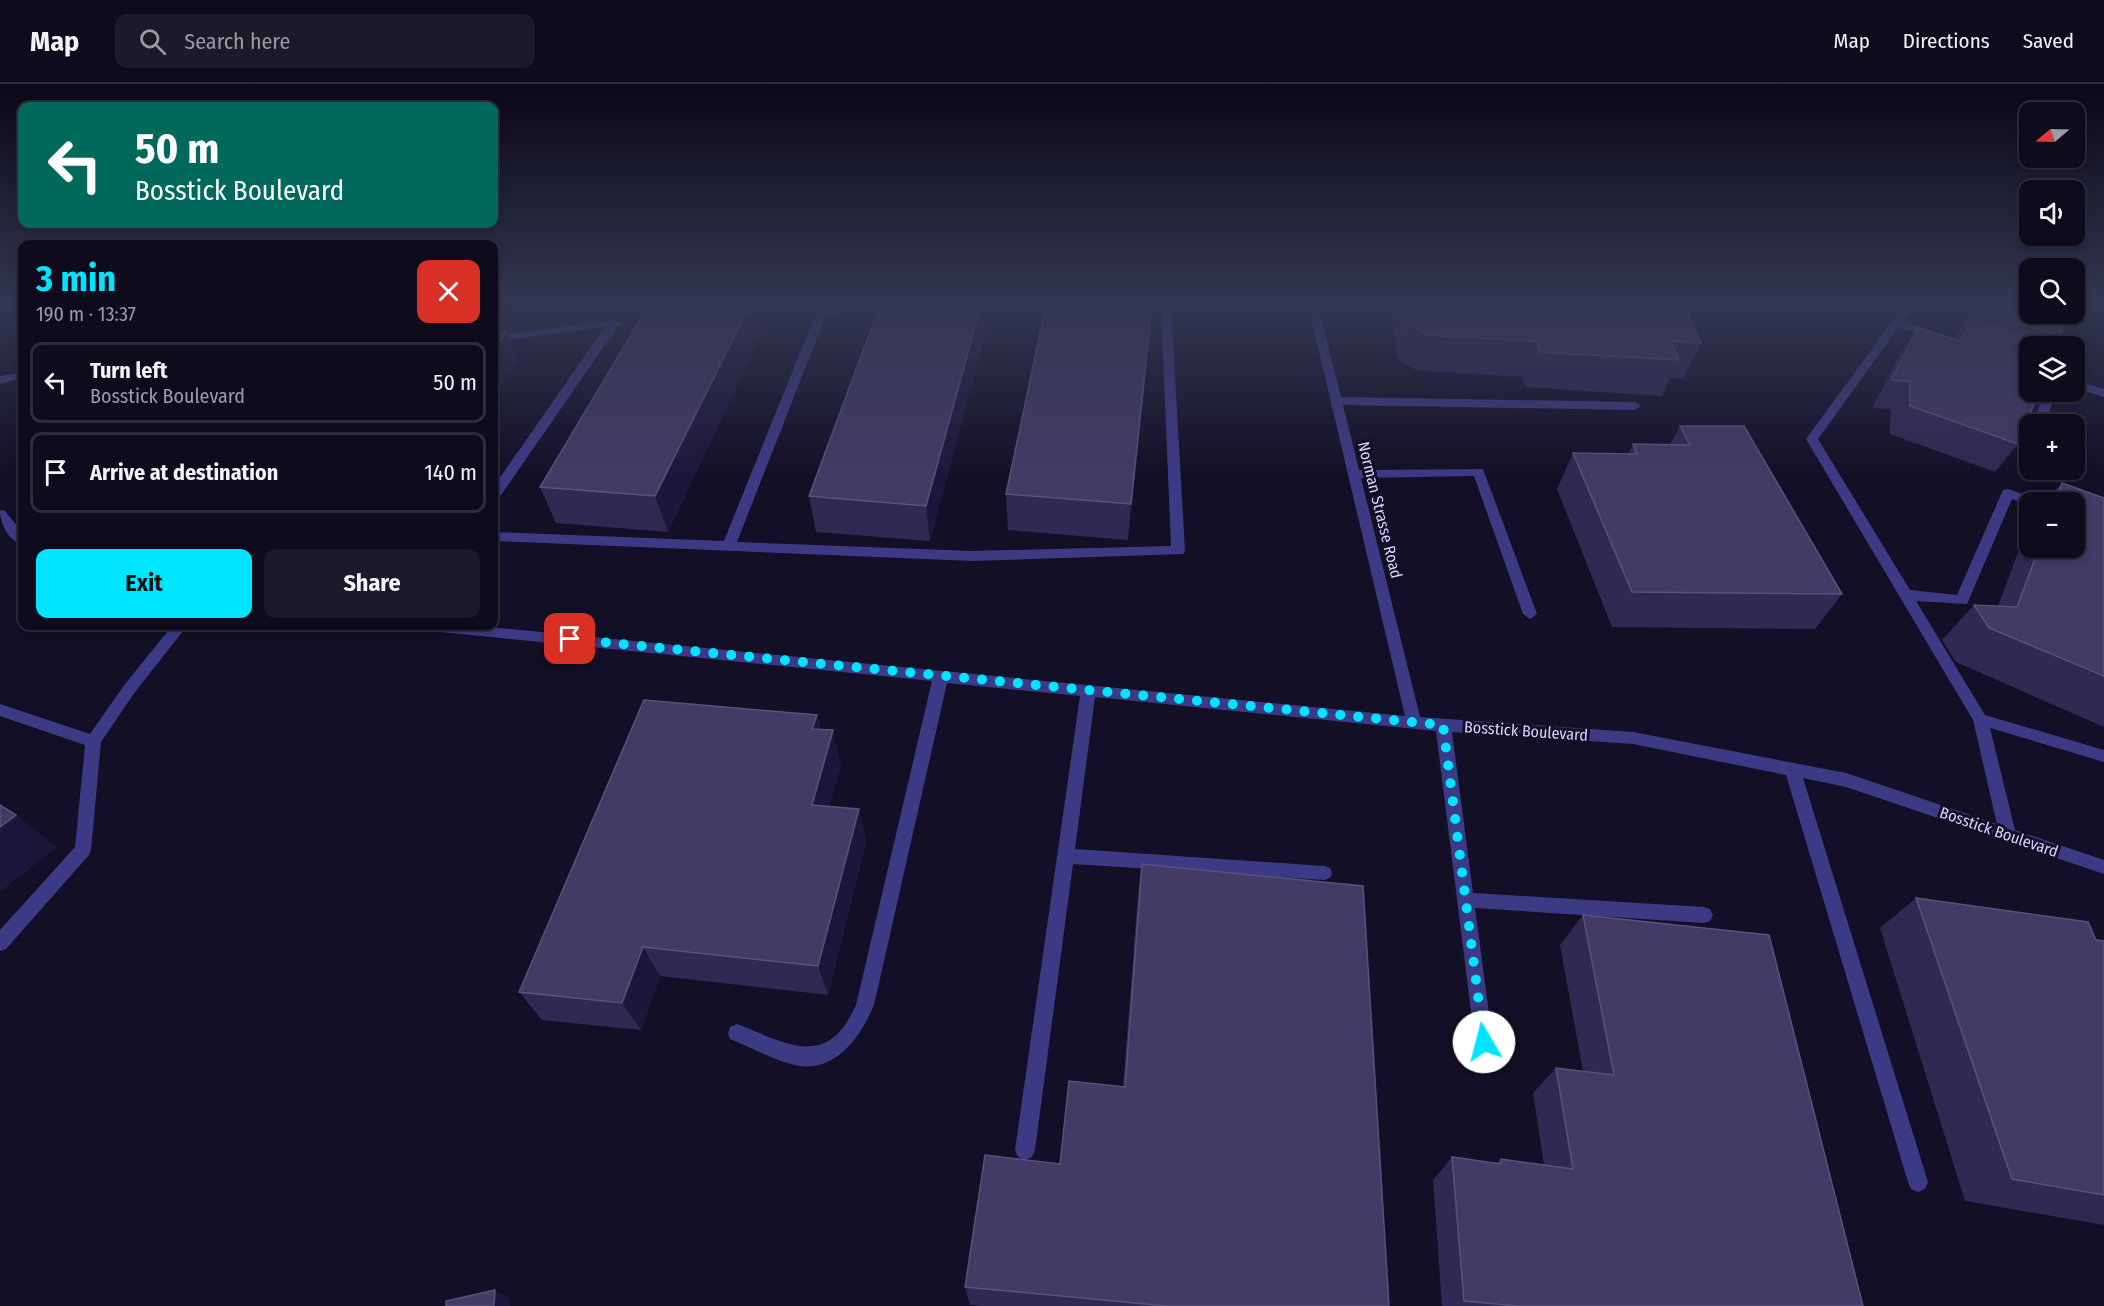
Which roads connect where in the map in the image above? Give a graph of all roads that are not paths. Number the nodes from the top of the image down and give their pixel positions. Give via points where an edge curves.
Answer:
1 (586, 362) edge
2 (802, 362) edge
3 (1169, 362) edge
4 (1327, 362) edge
5 (1868, 362) edge
6 (18, 376) edge
7 (0, 380) edge
8 (2085, 387) edge
9 (2104, 393) edge
10 (1336, 401) junction
11 (1635, 406) dead end
12 (1354, 474) junction
13 (498, 489) edge
14 (2019, 497) edge
15 (0, 514) edge
16 (18, 535) edge
17 (498, 537) edge
18 (728, 547) junction
19 (1906, 595) junction
20 (1530, 614) dead end
21 (177, 630) edge
22 (472, 630) edge
23 (941, 676) junction
24 (1088, 691) junction
25 (0, 710) edge
26 (1980, 719) junction
27 (1414, 723) junction
28 (1443, 725) junction
29 (93, 741) junction
30 (2104, 756) edge
31 (1792, 769) junction
32 (2008, 834) junction
33 (1066, 855) junction
34 (2104, 867) edge
35 (1324, 873) dead end
36 (1465, 900) junction
37 (1704, 915) dead end
38 (0, 943) edge
39 (737, 1033) dead end
40 (1484, 1042) dead end
41 (1025, 1150) dead end
42 (1918, 1182) dead end

1 - 13 street
2 - 18 street
3 - 18 street via 1178,551 972,556
4 - 10 street, Norman Strasse Road
5 - 19 street via 1812,439
6 - 7 street
8 - 9 street
10 - 11 street
10 - 12 street, Norman Strasse Road
12 - 20 street via 1479,472
12 - 27 street, Norman Strasse Road
14 - 19 street via 2008,493 1962,600
15 - 16 street
17 - 18 street
19 - 26 street
21 - 29 street
22 - 23 street, Bosstick Boulevard
23 - 24 street, Bosstick Boulevard
23 - 39 street via 865,1005 857,1025 834,1048 804,1057
24 - 27 street, Bosstick Boulevard
24 - 33 street
25 - 29 street
26 - 30 street
26 - 32 street
27 - 28 street, Bosstick Boulevard
28 - 31 street, Bosstick Boulevard via 1633,738
28 - 36 street
29 - 38 street via 83,850
31 - 32 street, Bosstick Boulevard via 1846,780
31 - 42 street
32 - 34 street, Bosstick Boulevard
33 - 35 street
33 - 41 street
36 - 37 street
36 - 40 street

